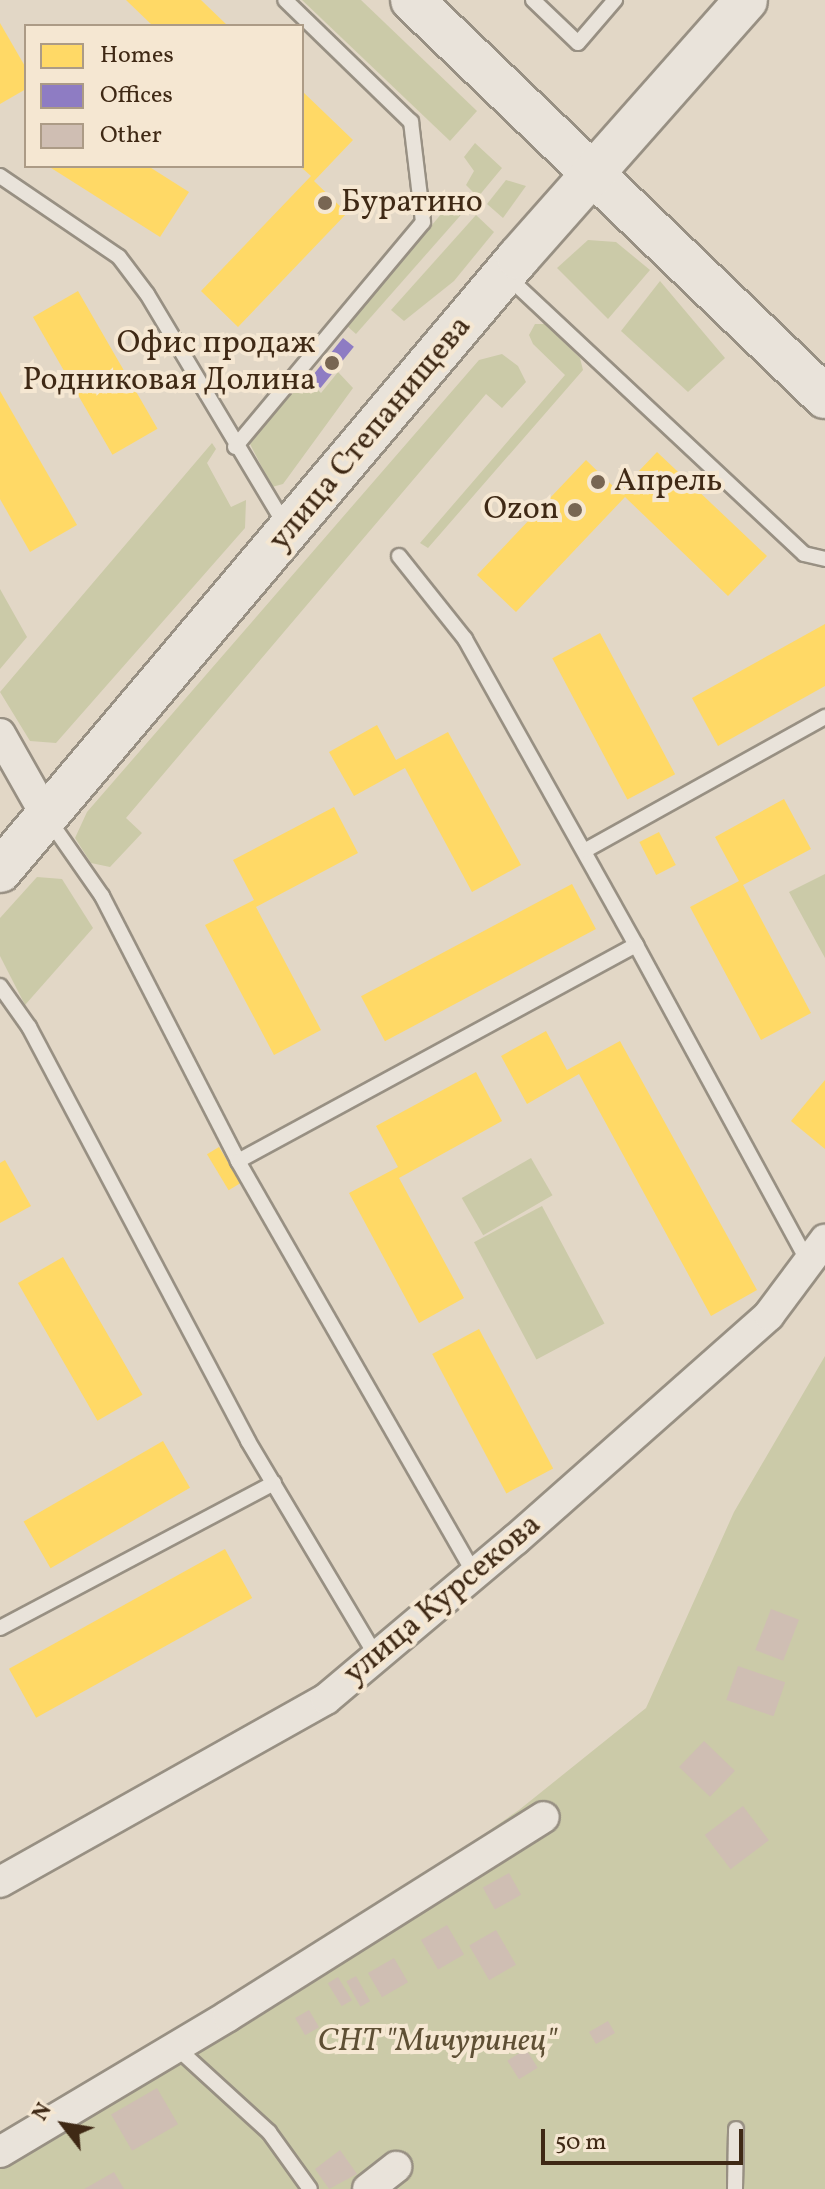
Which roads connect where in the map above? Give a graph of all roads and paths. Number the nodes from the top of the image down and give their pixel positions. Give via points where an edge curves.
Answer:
1 (285, 0) edge
2 (412, 0) edge
3 (533, 0) edge
4 (615, 0) edge
5 (746, 0) edge
6 (592, 174) junction
7 (0, 176) edge
8 (505, 274) junction
9 (825, 397) edge
10 (235, 447) junction
11 (289, 531) junction
12 (399, 556) dead end
13 (825, 559) edge
14 (825, 717) edge
15 (0, 734) edge
16 (47, 817) junction
17 (586, 850) junction
18 (0, 871) edge
19 (636, 945) junction
20 (0, 986) edge
21 (238, 1161) junction
22 (817, 1252) edge
23 (274, 1483) junction
24 (475, 1575) junction
25 (0, 1628) edge
26 (376, 1656) junction
27 (544, 1817) dead end
28 (0, 1882) edge
29 (177, 2047) junction
30 (736, 2129) dead end
31 (0, 2152) edge
32 (396, 2167) dead end
33 (310, 2189) edge
34 (368, 2189) edge
35 (735, 2189) edge

1 - 10 lane via 411,122 423,222
2 - 6 street
3 - 4 lane via 578,43
5 - 6 street, улица Степанищева
6 - 8 street, улица Степанищева
6 - 9 street
7 - 10 lane via 119,257 147,294
8 - 11 street, улица Степанищева
8 - 13 lane via 804,554
10 - 11 lane
11 - 16 street, улица Степанищева
12 - 17 lane via 465,639
14 - 17 lane
15 - 16 street
16 - 18 street, улица Степанищева
16 - 21 lane via 102,896
17 - 19 lane
19 - 21 lane
19 - 22 lane
20 - 23 lane via 29,1027 145,1253
21 - 24 lane
22 - 24 street, улица Курсекова via 769,1315
23 - 25 lane
23 - 26 lane
24 - 26 street, улица Курсекова
26 - 28 street, улица Курсекова via 326,1699
27 - 29 street
29 - 31 street
29 - 33 lane via 269,2132
30 - 35 lane
32 - 34 street

